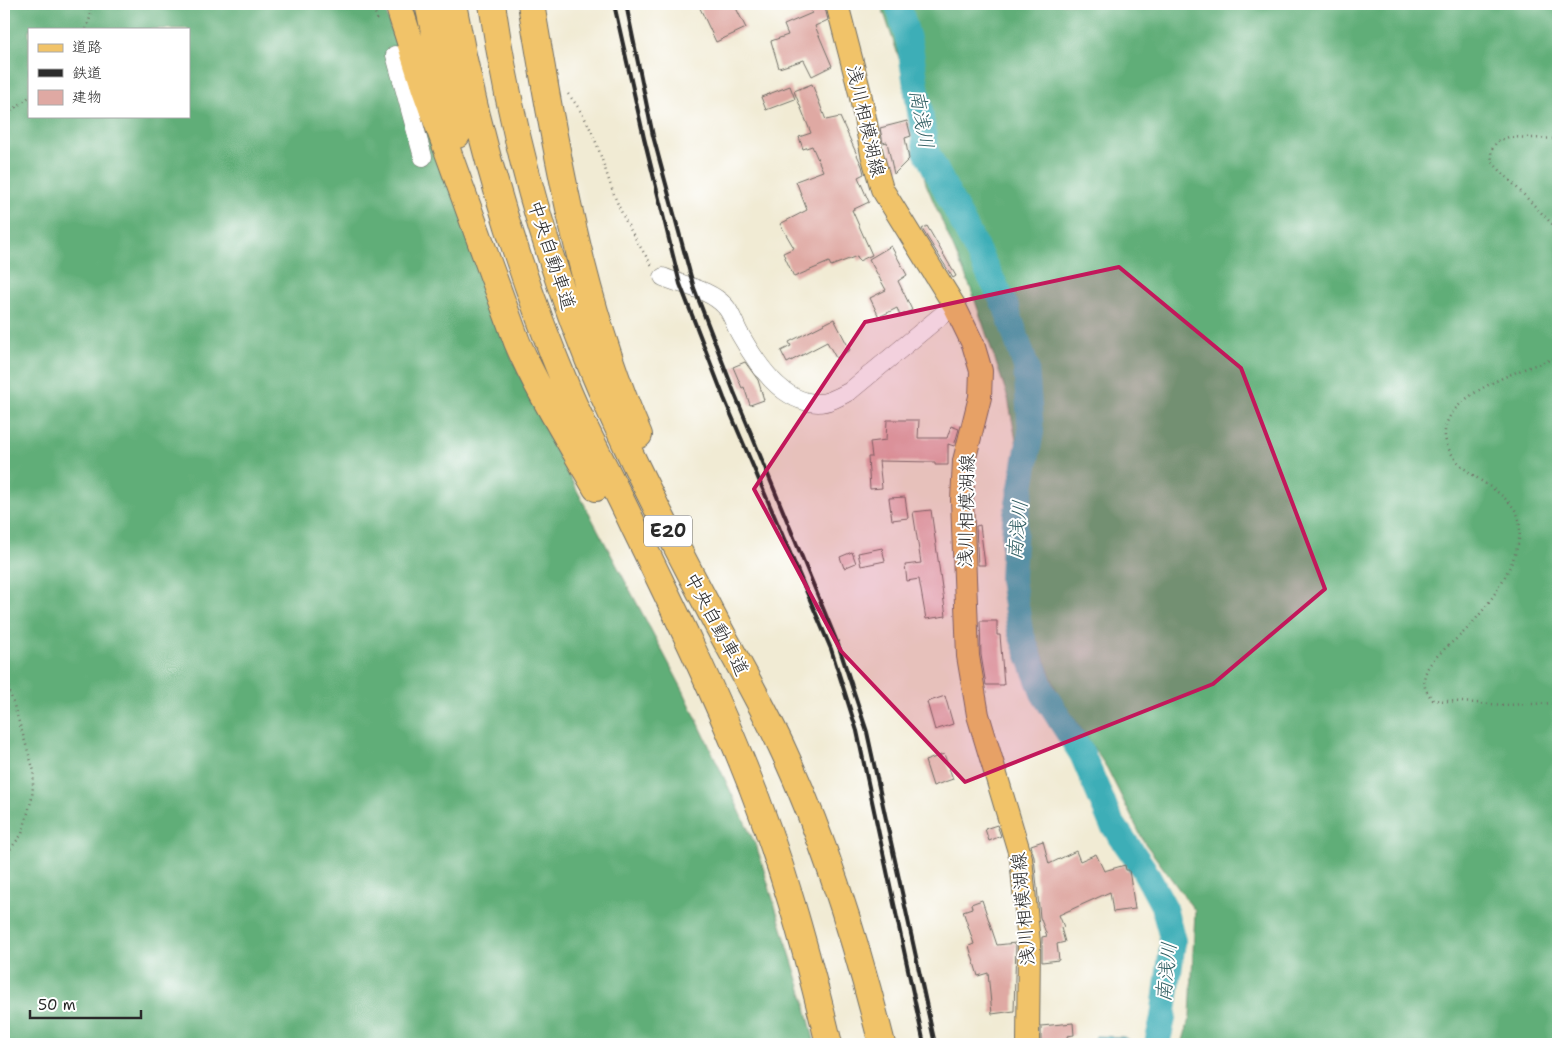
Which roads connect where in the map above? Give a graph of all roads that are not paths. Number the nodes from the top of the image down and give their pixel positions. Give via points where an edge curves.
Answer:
1 (398, 4) edge
2 (428, 4) edge
3 (453, 4) edge
4 (492, 4) edge
5 (531, 4) edge
6 (837, 4) edge
7 (395, 55) dead end
8 (422, 157) dead end
9 (491, 266) junction
10 (663, 277) road end
11 (954, 305) junction
12 (749, 683) junction
13 (742, 760) junction
14 (829, 1044) edge
15 (882, 1044) edge
16 (1028, 1044) edge

1 - 9 highway via 463,198
2 - 9 highway via 446,93
3 - 13 highway, 中央自動車道 / E20 via 498,193 540,320 600,461 634,526
4 - 12 highway, 中央自動車道 / E20 via 508,95 527,174 545,240 570,311 602,394 641,478
5 - 12 highway, bridge via 555,88 558,156 590,294 637,429
6 - 11 main road, 浅川相模湖線 via 882,188
7 - 8 street
9 - 13 highway via 530,372
10 - 11 street via 708,293 726,306 741,336 772,381 787,394 819,403 850,391
11 - 16 main road, 浅川相模湖線 via 973,344 981,371 980,397 964,461 968,656 978,715 1021,858 1029,943
12 - 15 highway, 中央自動車道 / E20 via 814,822 863,966
13 - 14 highway, 中央自動車道 / E20 via 792,901

